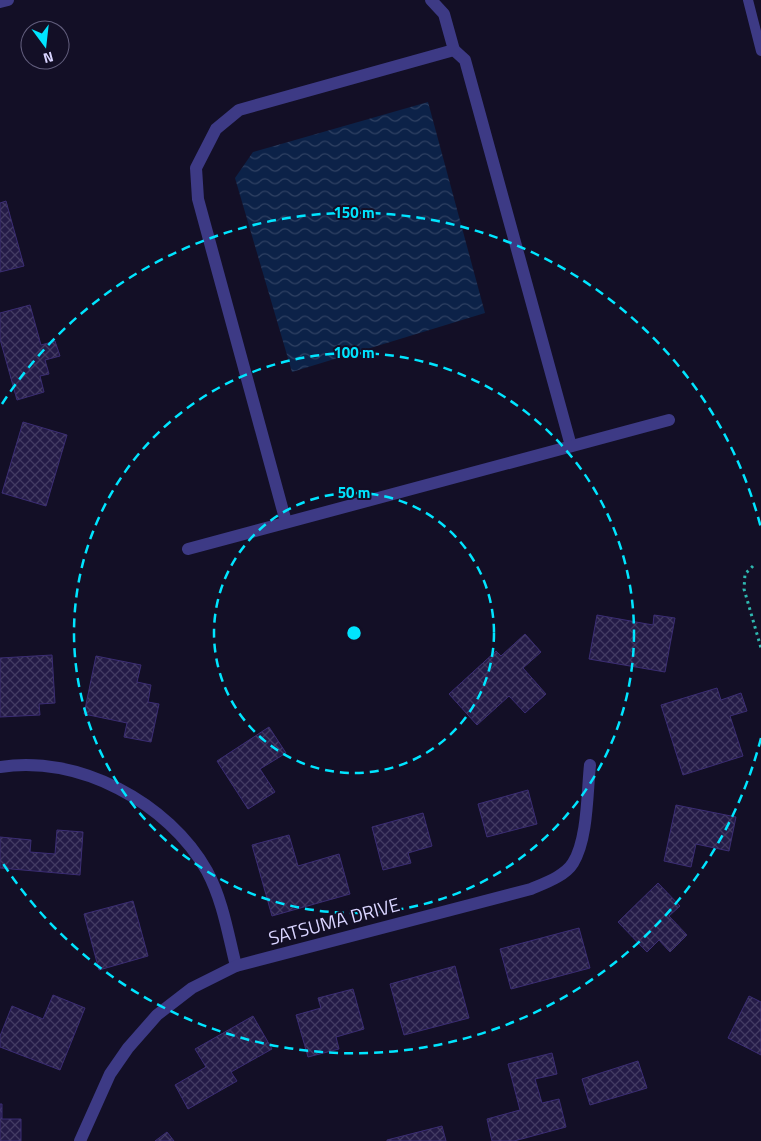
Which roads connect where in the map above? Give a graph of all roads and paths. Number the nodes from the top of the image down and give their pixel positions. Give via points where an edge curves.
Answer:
1 (8, 0) edge
2 (431, 0) edge
3 (448, 0) edge
4 (748, 0) edge
5 (0, 2) edge
6 (444, 14) junction
7 (454, 50) junction
8 (761, 51) edge
9 (669, 420) dead end
10 (571, 446) junction
11 (286, 522) junction
12 (188, 549) dead end
13 (753, 566) dead end
14 (761, 648) edge
15 (590, 765) dead end
16 (0, 767) edge
17 (236, 966) junction
18 (80, 1141) edge

1 - 5 street
2 - 6 street
3 - 6 street
4 - 8 lane
6 - 7 street
7 - 10 street via 465,60
7 - 11 street via 239,110 216,129 196,168 198,199
9 - 10 street
10 - 11 street
11 - 12 street
13 - 14 path via 745,574 744,589
15 - 17 street, SATSUMA DRIVE via 581,844 573,864 555,878 531,889
16 - 17 street via 52,767 126,792 156,811 185,841 206,871 221,902
17 - 18 street, SATSUMA DRIVE via 192,988 157,1015 110,1074

